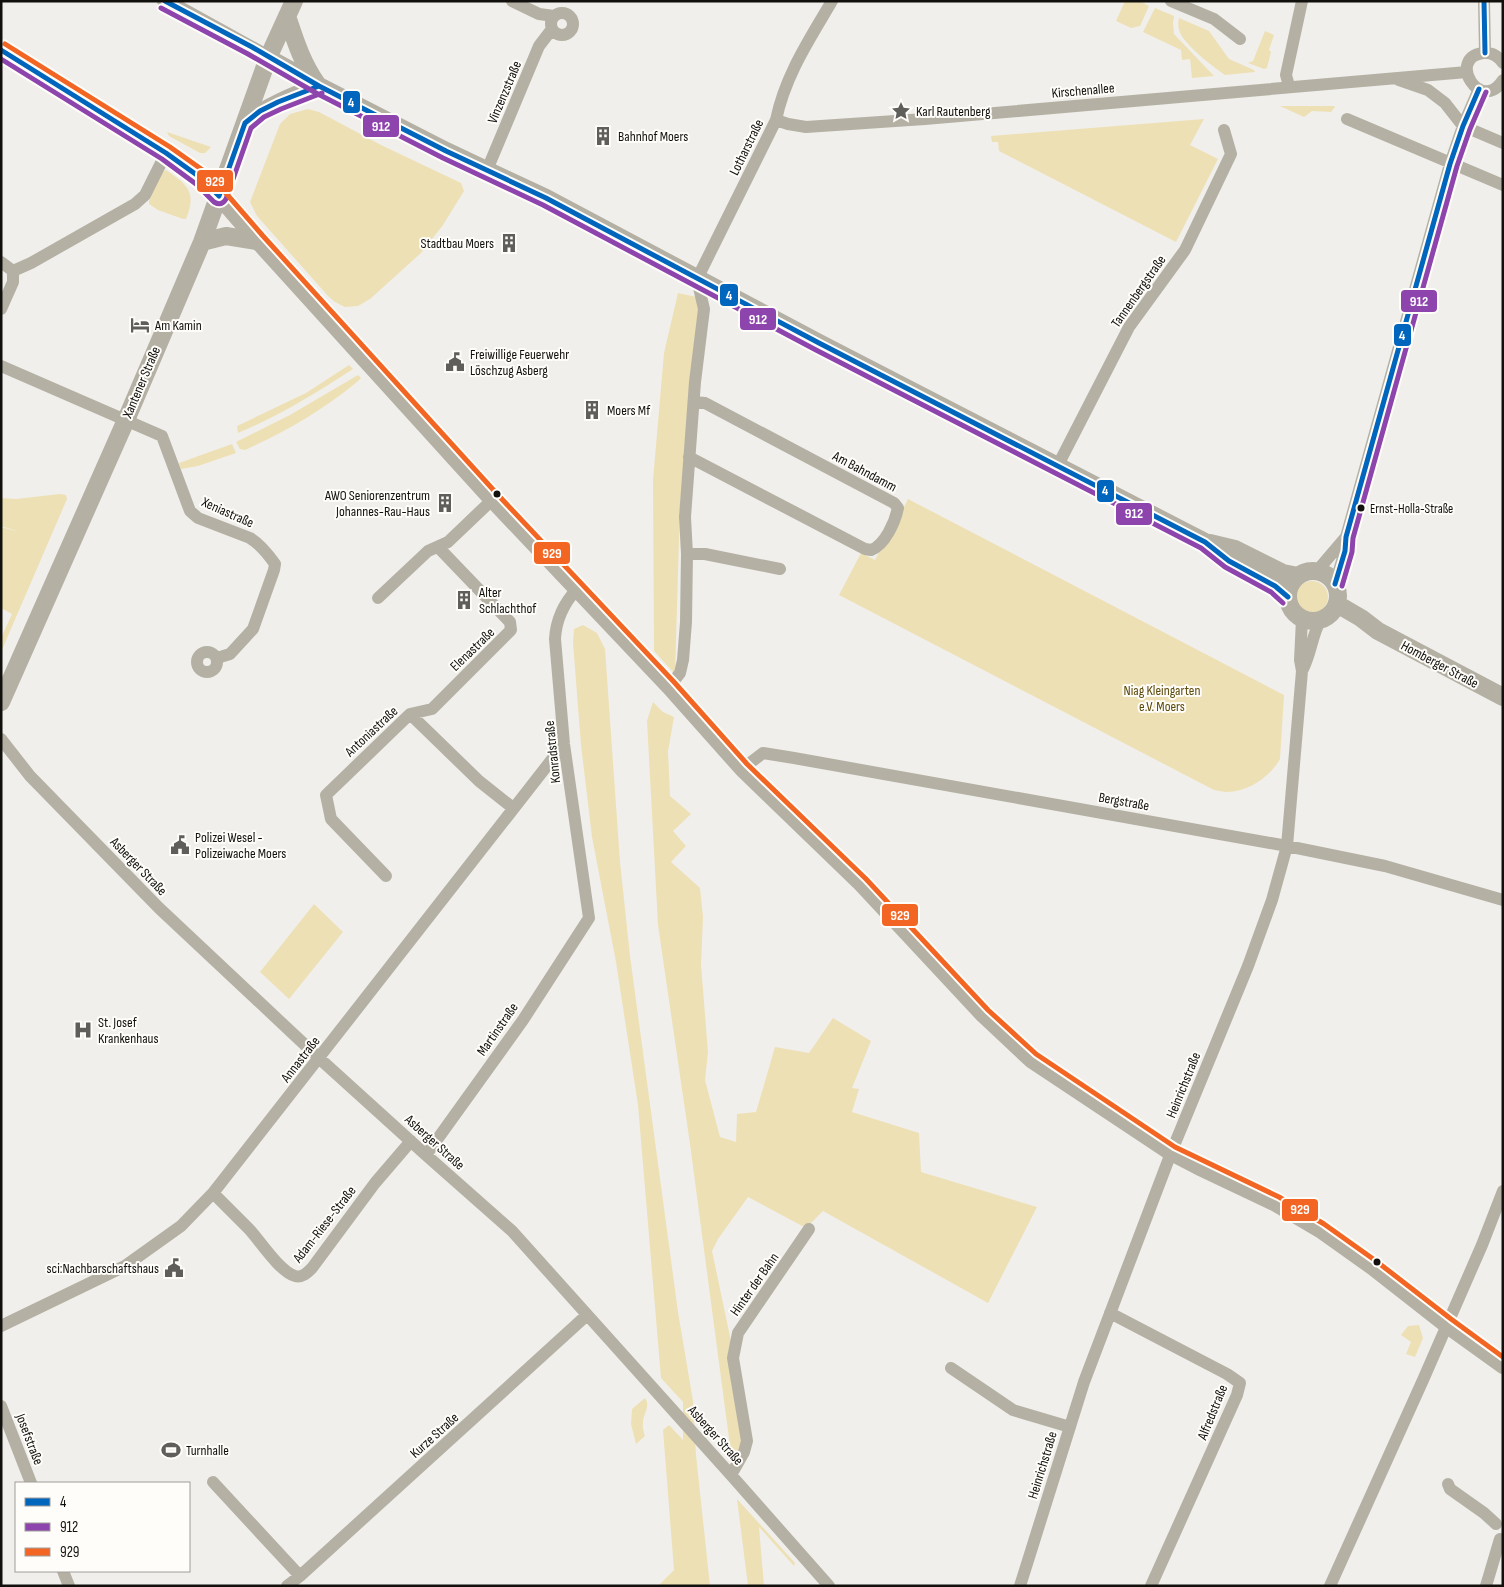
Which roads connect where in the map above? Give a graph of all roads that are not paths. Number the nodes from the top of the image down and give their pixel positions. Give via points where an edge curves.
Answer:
1 (165, 1) edge
2 (512, 1) edge
3 (832, 1) edge
4 (1171, 1) edge
5 (1302, 1) edge
6 (1484, 1) edge
7 (290, 9) edge
8 (555, 15) edge
9 (1240, 38) dead end
10 (1, 50) edge
11 (1485, 52) junction
12 (268, 58) junction
13 (1503, 63) edge
14 (1467, 72) junction
15 (1393, 78) junction
16 (1503, 80) edge
17 (319, 86) junction
18 (1289, 86) junction
19 (1479, 89) junction
20 (1347, 119) dead end
21 (776, 120) junction
22 (245, 123) junction
23 (1462, 126) junction
24 (1224, 130) dead end
25 (1503, 143) edge
26 (166, 153) junction
27 (1450, 164) junction
28 (487, 170) junction
29 (1503, 185) edge
30 (219, 196) junction
31 (257, 241) junction
32 (202, 242) junction
33 (1, 262) edge
34 (13, 271) junction
35 (697, 279) junction
36 (1, 309) edge
37 (1, 366) edge
38 (694, 402) junction
39 (126, 420) junction
40 (689, 457) junction
41 (1057, 467) junction
42 (492, 500) junction
43 (1346, 537) junction
44 (1205, 542) junction
45 (438, 547) junction
46 (687, 554) junction
47 (780, 569) dead end
48 (1318, 572) junction
49 (1298, 576) junction
50 (1335, 584) junction
51 (577, 589) junction
52 (1288, 597) junction
53 (378, 598) dead end
54 (1328, 614) junction
55 (1302, 619) junction
56 (217, 658) dead end
57 (1302, 671) junction
58 (669, 687) junction
59 (1503, 697) edge
60 (1, 702) edge
61 (410, 714) junction
62 (1, 739) edge
63 (564, 744) junction
64 (742, 769) junction
65 (513, 808) junction
66 (1288, 846) junction
67 (386, 876) dead end
68 (1503, 900) edge
69 (588, 918) joint
70 (320, 1058) junction
71 (411, 1141) junction
72 (1171, 1153) junction
73 (426, 1155) junction
74 (1503, 1191) edge
75 (213, 1193) junction
76 (809, 1229) dead end
77 (1110, 1313) junction
78 (588, 1315) junction
79 (1, 1326) edge
80 (1446, 1326) junction
81 (1503, 1366) edge
82 (951, 1368) dead end
83 (1, 1406) edge
84 (1070, 1427) junction
85 (732, 1475) junction
86 (31, 1482) edge
87 (213, 1482) dead end
88 (1448, 1484) dead end
89 (1499, 1523) edge
90 (1501, 1539) edge
91 (63, 1572) edge
92 (300, 1576) junction
93 (69, 1586) edge
94 (287, 1586) edge
95 (829, 1586) edge
96 (1020, 1586) edge
97 (1151, 1586) edge
98 (1330, 1586) edge
99 (1486, 1586) edge

1 - 12 street
2 - 8 street, Vinzenzstraße via 539,14
3 - 21 street, Lotharstraße via 796,62 783,91
4 - 9 street via 1214,19
5 - 18 street via 1286,75
6 - 11 street
7 - 12 main road, Xantener Straße
7 - 17 main road via 300,55
8 - 28 street, Vinzenzstraße
10 - 26 street
11 - 13 street via 1495,55
11 - 14 street via 1473,57
12 - 17 main road
12 - 22 main road, Xantener Straße
14 - 15 street, Kirschenallee
14 - 19 street via 1470,82
15 - 18 street, Kirschenallee
15 - 23 street, Kirschenallee via 1433,93
16 - 19 street via 1490,90
17 - 22 main road via 260,111
17 - 28 main road
18 - 21 street, Kirschenallee via 806,127
19 - 23 street
20 - 27 street
21 - 35 street, Lotharstraße
22 - 30 main road, Xantener Straße
23 - 25 street
23 - 27 street
24 - 41 street, Tannenbergstraße via 1231,154 1185,250 1129,327
26 - 30 street via 201,178
26 - 34 street via 145,195 135,204
27 - 29 street
27 - 43 street
28 - 35 main road
30 - 31 street
30 - 32 main road, Xantener Straße
31 - 32 main road via 226,236
31 - 42 street
32 - 39 main road, Xantener Straße
33 - 34 street
34 - 36 street via 13,282
35 - 38 street via 704,309
35 - 41 main road
37 - 39 street
38 - 40 street
38 - 40 street, Am Bahndamm via 704,403 894,503 898,508 897,514 881,544 871,550 865,549
39 - 56 street, Xeniastraße via 162,436 194,515 257,542 275,564 253,629 230,654
39 - 60 main road, Xantener Straße
40 - 46 street via 684,517
41 - 44 main road
42 - 45 street via 448,542
42 - 51 street
43 - 48 street
43 - 50 street
44 - 49 main road via 1235,549 1284,573
44 - 52 main road via 1229,562 1275,586
45 - 53 street via 428,551
45 - 61 street, Elenastraße via 510,622 511,630 432,708
46 - 47 street via 706,554
46 - 58 street via 683,660 680,674
48 - 49 main road
48 - 50 main road
49 - 52 main road via 1291,583
50 - 54 main road via 1338,590
51 - 58 street
51 - 63 street, Konradstraße via 555,626
52 - 55 main road via 1292,610
54 - 55 main road via 1308,621
54 - 57 street, Heinrichstraße via 1316,628
54 - 59 main road, Homberger Straße via 1361,618 1378,631
55 - 57 street, Heinrichstraße
57 - 66 street, Heinrichstraße
58 - 64 street
61 - 65 street, Antoniastraße via 479,781
61 - 67 street, Antoniastraße via 326,795 332,819
62 - 70 street, Asberger Straße via 30,776 159,908
63 - 65 street, Annastraße
63 - 69 street, Konradstraße
64 - 66 street, Bergstraße via 764,753
64 - 72 street via 861,884 984,1015 1031,1060
65 - 70 street, Annastraße
66 - 68 street, Bergstraße via 1385,866
66 - 72 street, Heinrichstraße via 1248,966
69 - 73 street, Martinstraße via 523,1020
70 - 71 street, Asberger Straße
70 - 75 street, Annastraße
71 - 73 street, Asberger Straße
71 - 75 street, Adam-Riese-Straße via 380,1176 312,1268 298,1276 284,1269
72 - 77 street, Heinrichstraße
72 - 80 street via 1276,1204 1320,1230
73 - 78 street, Asberger Straße via 512,1231
74 - 80 street
75 - 79 street, Annastraße via 181,1226 124,1266
76 - 85 street, Hinter der Bahn via 738,1333 734,1358 747,1441
77 - 84 street, Heinrichstraße
77 - 97 street, Alfredstraße via 1240,1383 1238,1395
78 - 85 street, Asberger Straße
78 - 92 street, Kurze Straße
80 - 81 street
80 - 98 street
82 - 84 street via 1013,1410
83 - 86 street, Josefstraße
84 - 96 street, Heinrichstraße
85 - 95 street, Asberger Straße
87 - 92 street
88 - 89 street via 1450,1489
89 - 90 street via 1493,1532
90 - 99 street
91 - 93 street
92 - 94 street, Kurze Straße

